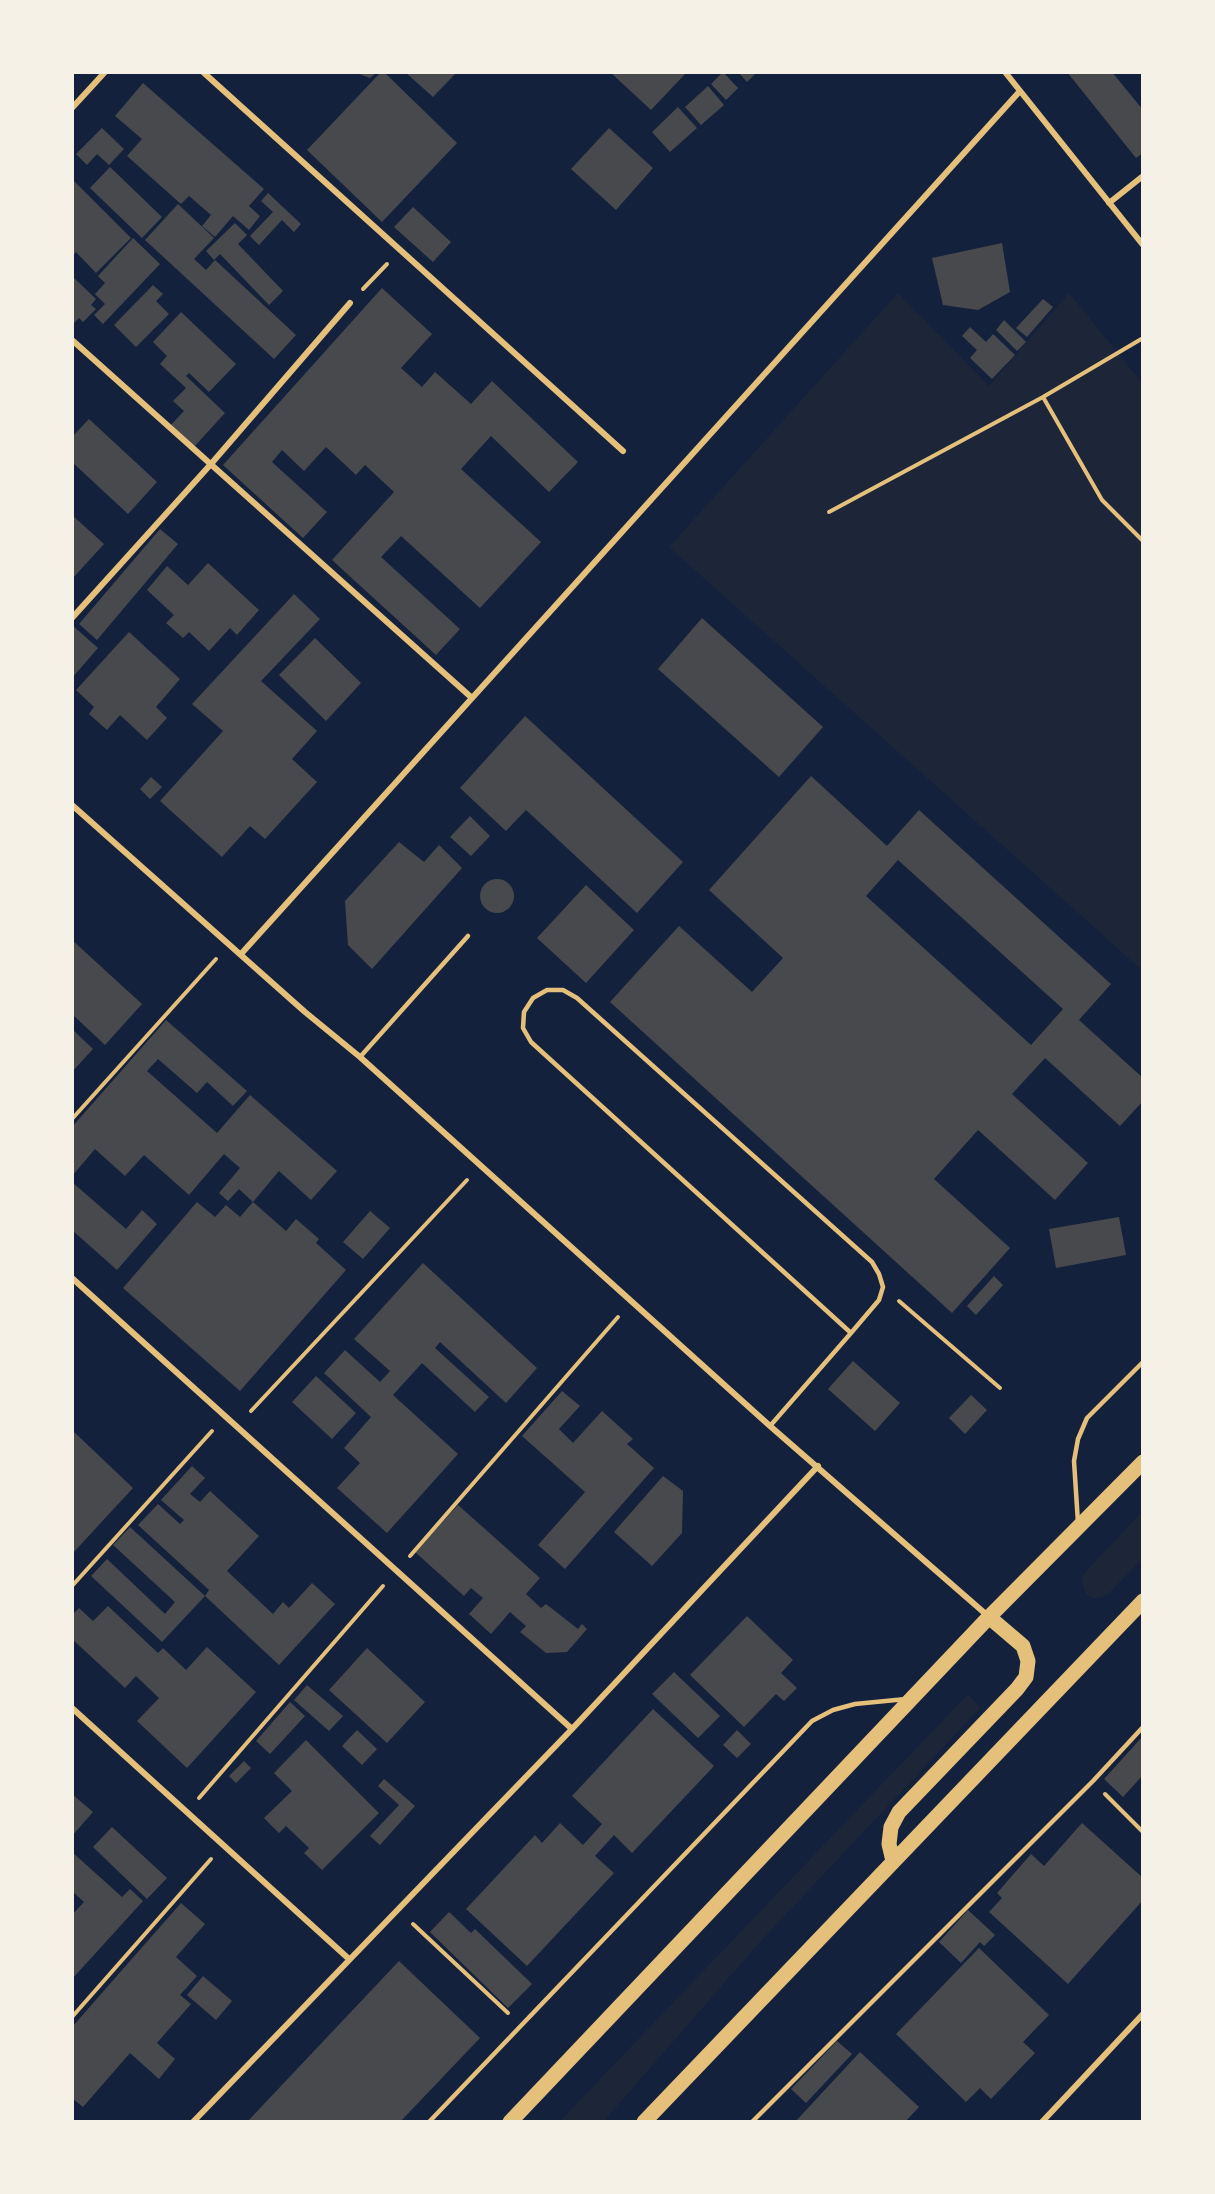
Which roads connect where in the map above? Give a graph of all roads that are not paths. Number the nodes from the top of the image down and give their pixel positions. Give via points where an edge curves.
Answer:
1 (203, 72) edge
2 (1005, 72) edge
3 (101, 73) edge
4 (1020, 91) junction
5 (72, 108) edge
6 (1143, 176) edge
7 (1109, 203) junction
8 (1143, 245) edge
9 (350, 303) road end
10 (72, 340) edge
11 (623, 451) dead end
12 (211, 464) junction
13 (72, 618) edge
14 (472, 698) junction
15 (72, 805) edge
16 (468, 936) dead end
17 (241, 954) junction
18 (360, 1057) junction
19 (72, 1278) edge
20 (851, 1333) junction
21 (1143, 1362) edge
22 (770, 1426) junction
23 (1143, 1462) edge
24 (818, 1466) junction
25 (1078, 1526) junction
26 (1143, 1601) edge
27 (989, 1617) junction
28 (912, 1698) junction
29 (72, 1708) edge
30 (1143, 1727) edge
31 (572, 1729) junction
32 (893, 1861) junction
33 (349, 1959) junction
34 (1143, 2014) edge
35 (193, 2122) edge
36 (429, 2122) edge
37 (510, 2122) edge
38 (644, 2122) edge
39 (752, 2122) edge
40 (1042, 2122) edge

1 - 11 street
2 - 4 street
3 - 5 street
4 - 7 street
4 - 14 street
6 - 7 street
7 - 8 street
9 - 12 street
10 - 12 street
12 - 13 street
12 - 14 street
14 - 17 street
15 - 17 street
16 - 18 lane
17 - 18 street
18 - 22 street
19 - 31 street
20 - 20 lane via 879,1300 883,1287 872,1262 577,998 563,990 547,990 533,998 524,1012 524,1028 531,1042
20 - 22 lane
21 - 25 lane via 1087,1418 1078,1439 1074,1461
22 - 24 street
23 - 25 main road
24 - 27 street
24 - 31 street
25 - 27 main road
26 - 32 main road
27 - 28 main road
27 - 32 main road via 1023,1646 1028,1661 1026,1677 899,1812 891,1827
28 - 36 lane via 855,1704 812,1721
28 - 37 main road
29 - 33 street
30 - 39 lane
31 - 33 street
32 - 38 main road
33 - 35 street
34 - 40 street

